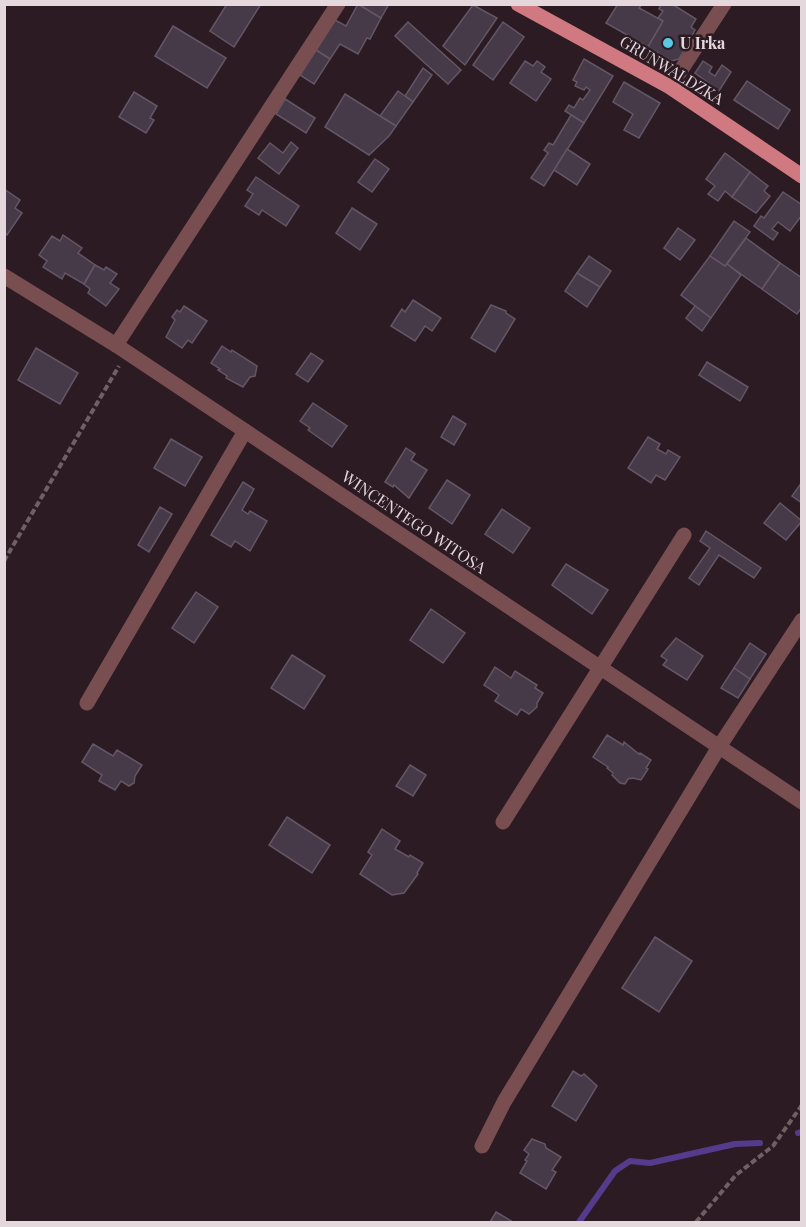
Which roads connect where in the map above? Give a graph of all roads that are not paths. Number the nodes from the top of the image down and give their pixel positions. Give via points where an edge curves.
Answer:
1 (338, 4) edge
2 (518, 4) edge
3 (724, 4) edge
4 (670, 87) junction
5 (801, 176) edge
6 (4, 276) edge
7 (122, 349) junction
8 (245, 431) junction
9 (684, 535) dead end
10 (801, 620) edge
11 (600, 667) junction
12 (87, 703) dead end
13 (719, 747) junction
14 (801, 802) edge
15 (503, 822) dead end
16 (482, 1146) dead end

1 - 7 street
2 - 4 main road, GRUNWALDZKA
3 - 4 street
4 - 5 main road, GRUNWALDZKA
6 - 7 street, WINCENTEGO WITOSA
7 - 8 street, WINCENTEGO WITOSA
8 - 11 street, WINCENTEGO WITOSA
8 - 12 street
9 - 11 street
10 - 13 street
11 - 13 street, WINCENTEGO WITOSA
11 - 15 street
13 - 14 street, WINCENTEGO WITOSA
13 - 16 street via 504,1102

